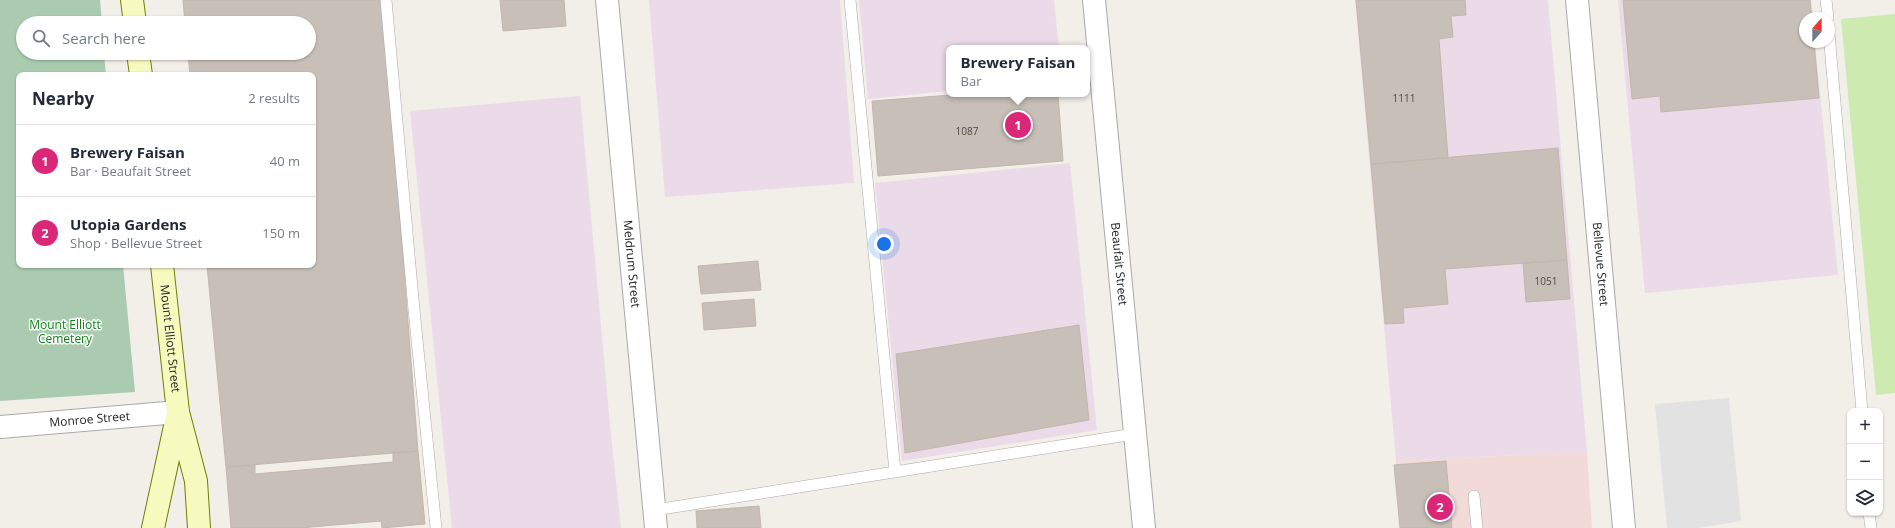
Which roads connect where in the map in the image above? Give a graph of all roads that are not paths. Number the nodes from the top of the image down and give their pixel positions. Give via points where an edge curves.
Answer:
1 (132, 0) edge
2 (386, 0) edge
3 (607, 0) edge
4 (850, 0) edge
5 (1094, 0) edge
6 (1577, 0) edge
7 (1826, 0) edge
8 (1827, 12) edge
9 (134, 16) edge
10 (1830, 48) edge
11 (139, 60) edge
12 (141, 72) edge
13 (162, 268) edge
14 (1862, 408) edge
15 (178, 412) junction
16 (0, 427) edge
17 (1134, 434) junction
18 (895, 472) junction
19 (1474, 496) dead end
20 (1869, 516) edge
21 (655, 519) edge
22 (153, 528) edge
23 (199, 528) edge
24 (436, 528) edge
25 (1144, 528) edge
26 (1477, 528) edge
27 (1624, 528) edge
28 (1870, 528) edge

1 - 9 main road
2 - 24 lane
3 - 21 street, Meldrum Street
4 - 18 lane
5 - 17 street, Beaufait Street
6 - 27 street, Bellevue Street
7 - 8 lane
10 - 14 lane
11 - 12 main road
13 - 15 main road, Mount Elliott Street
15 - 16 street, Monroe Street
15 - 22 main road, Mount Elliott Street
15 - 23 main road, Mount Elliott Street via 196,481
17 - 18 lane
17 - 25 street, Beaufait Street
18 - 21 lane
19 - 26 lane
20 - 28 lane

